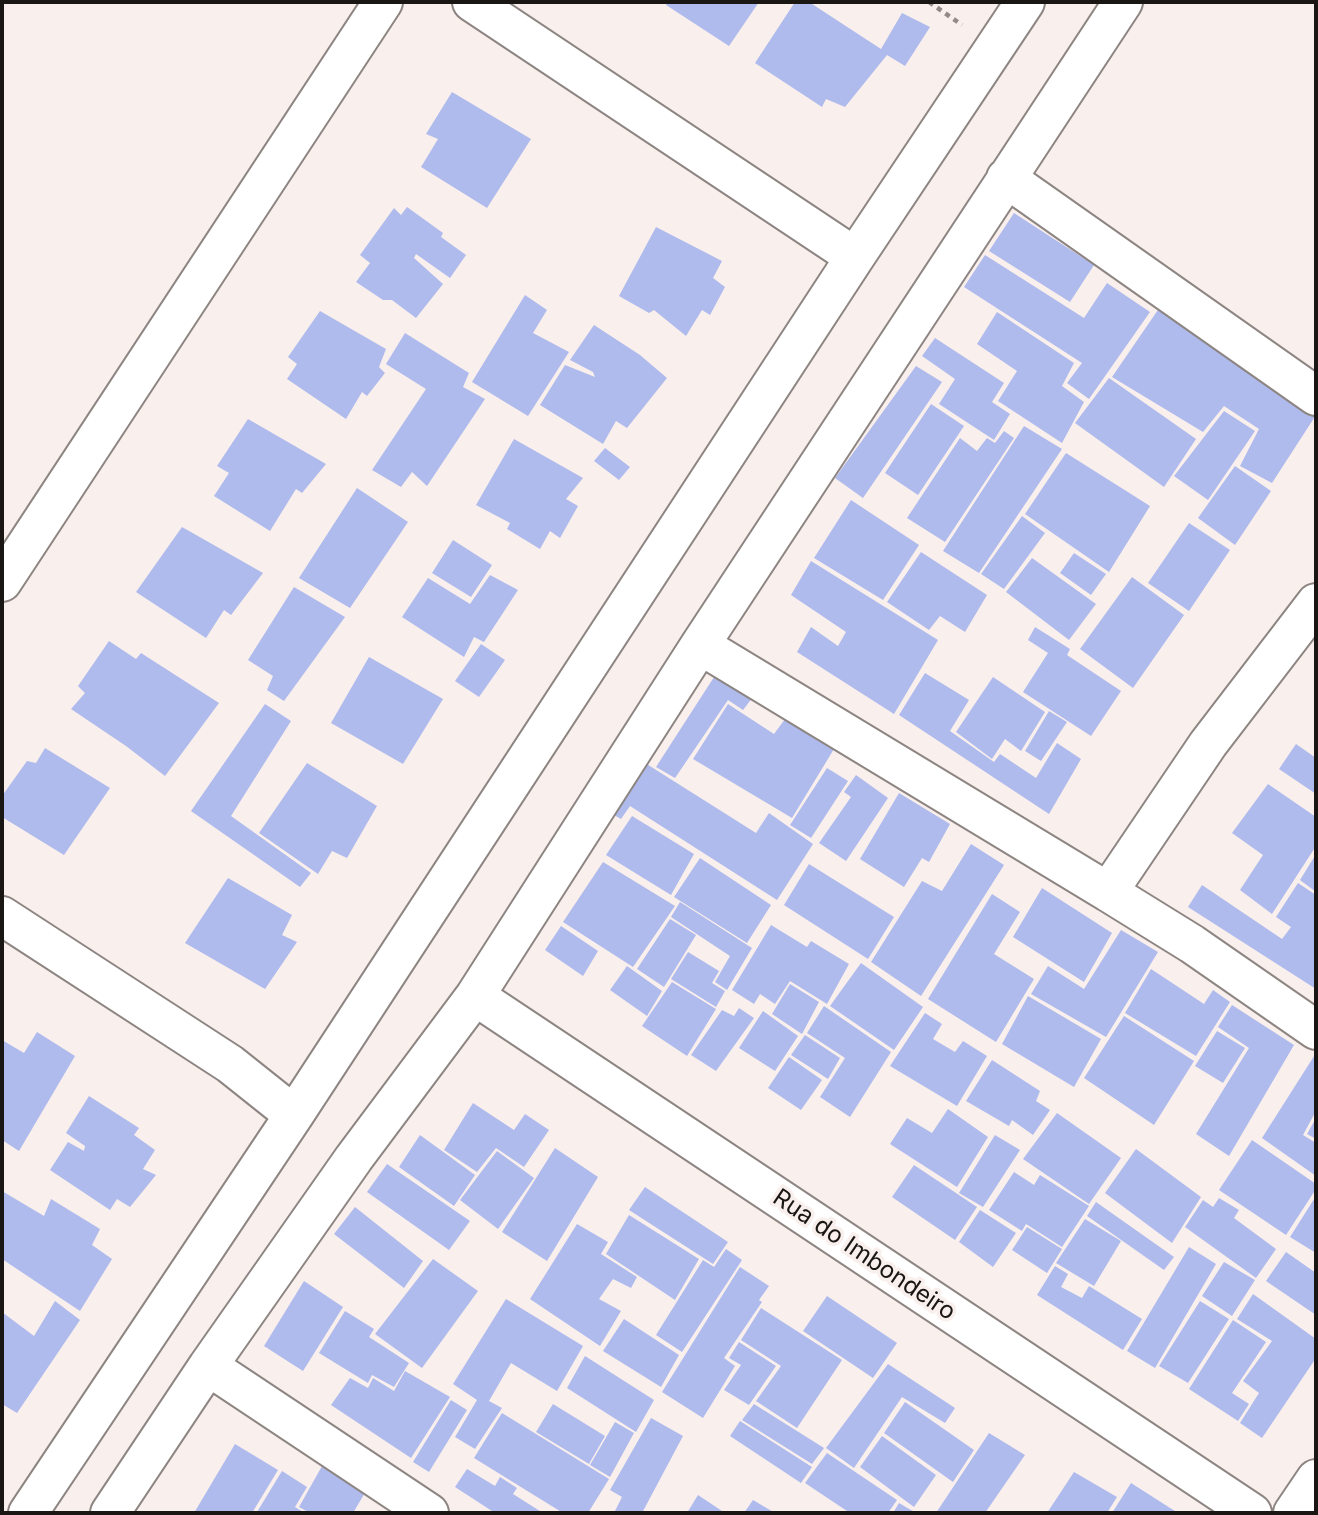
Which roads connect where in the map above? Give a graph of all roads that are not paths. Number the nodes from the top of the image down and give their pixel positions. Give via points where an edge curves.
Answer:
1 (383, 2) edge
2 (472, 2) edge
3 (1025, 2) edge
4 (1123, 2) edge
5 (1006, 178) junction
6 (855, 257) junction
7 (1316, 396) edge
8 (2, 582) edge
9 (1316, 603) edge
10 (700, 645) junction
11 (1108, 892) junction
12 (2, 916) edge
13 (475, 996) junction
14 (1316, 1030) edge
15 (294, 1115) junction
16 (208, 1366) junction
17 (1316, 1479) edge
18 (27, 1513) edge
19 (110, 1513) edge
20 (429, 1513) edge
21 (1252, 1513) edge
22 (1293, 1513) edge

1 - 8 street
2 - 6 street
3 - 6 street
4 - 5 street
5 - 7 street
5 - 10 street
6 - 15 street
9 - 11 street via 1208,744
10 - 11 street
10 - 13 street
11 - 14 street
12 - 15 street via 230,1064
13 - 16 street via 354,1157
13 - 21 street, Rua do Imbondeiro
15 - 18 street
16 - 19 street
16 - 20 street
17 - 22 street

